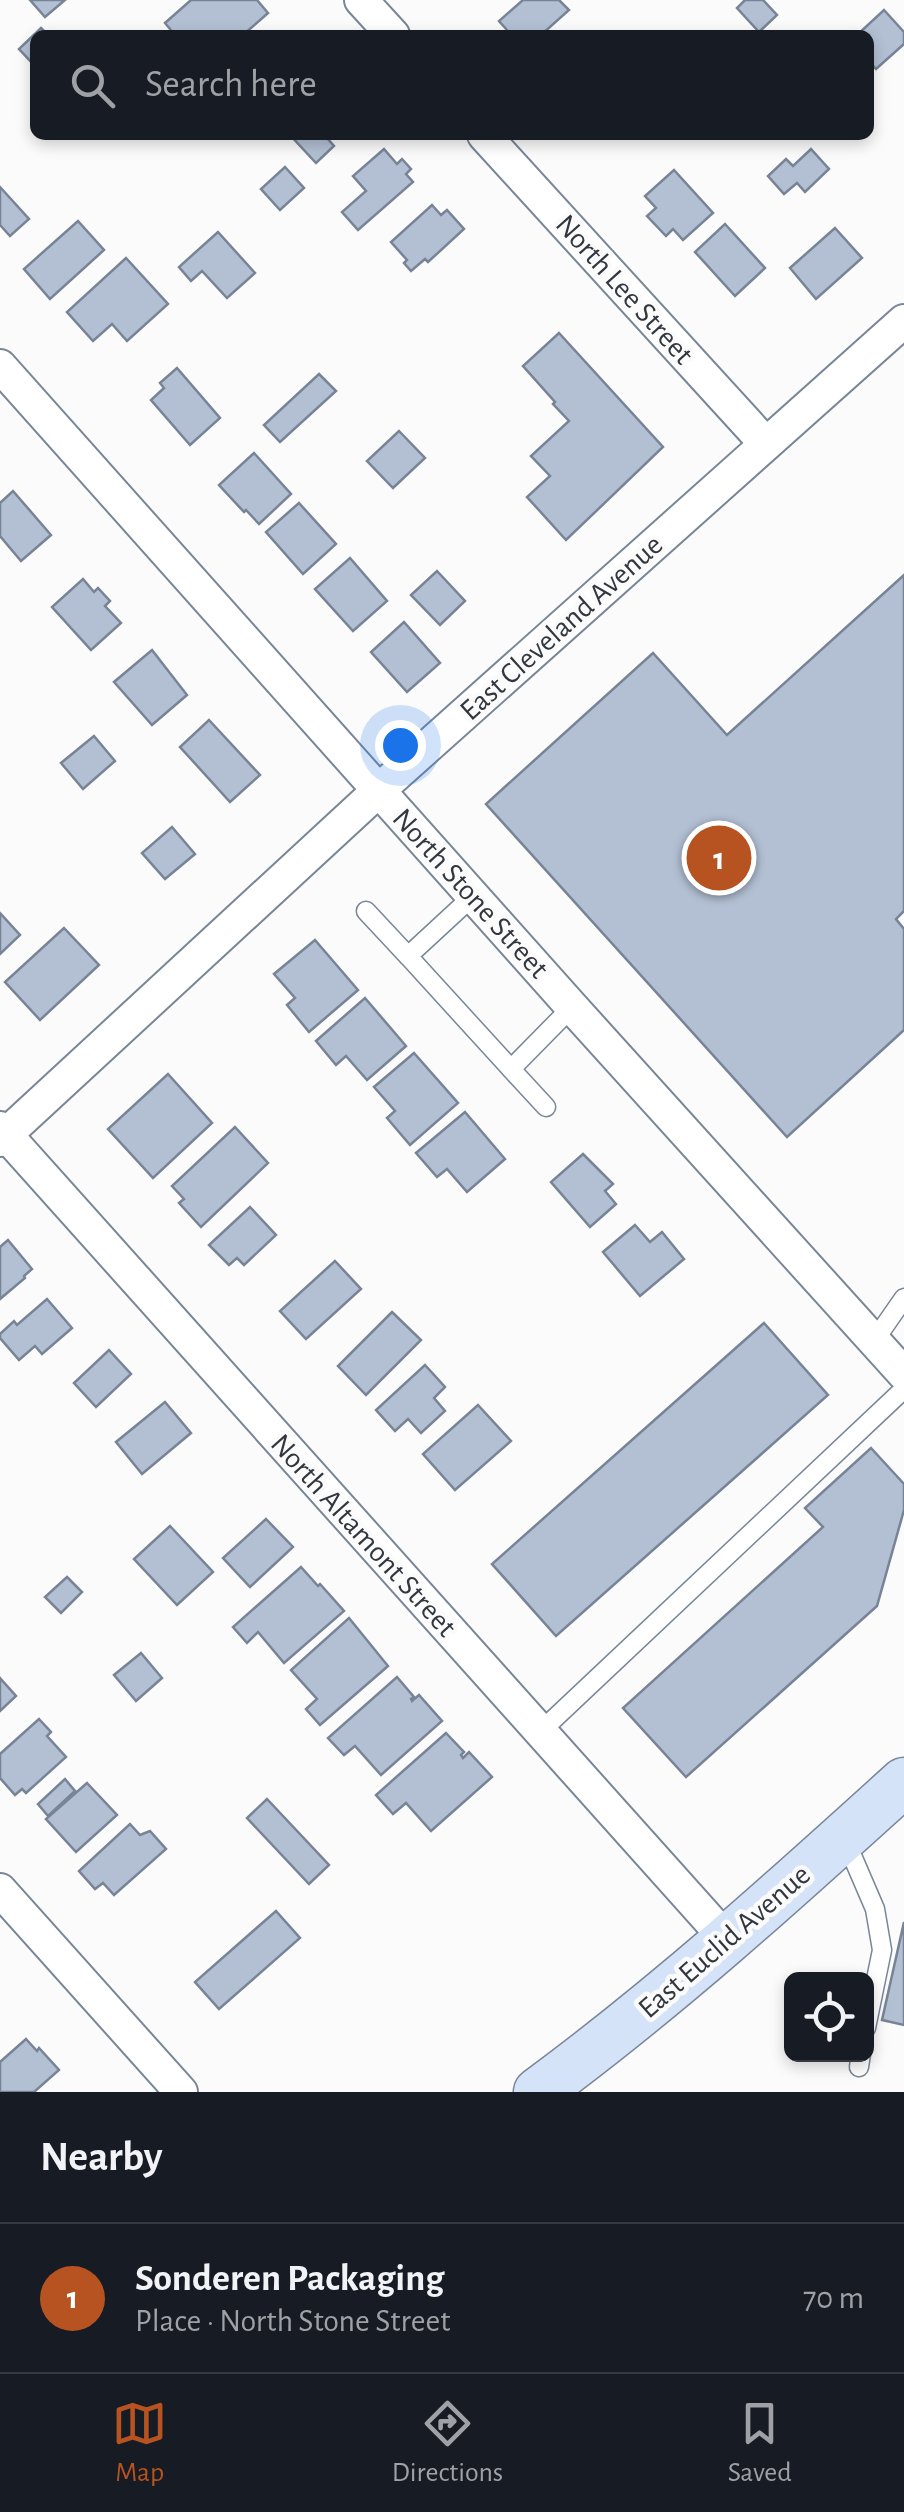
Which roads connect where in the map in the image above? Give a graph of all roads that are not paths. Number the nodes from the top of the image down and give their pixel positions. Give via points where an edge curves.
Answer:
1 (361, 0) edge
2 (388, 30) edge
3 (489, 140) edge
4 (904, 321) edge
5 (0, 366) edge
6 (766, 444) junction
7 (379, 790) junction
8 (473, 896) junction
9 (366, 911) dead end
10 (408, 956) junction
11 (572, 1008) junction
12 (511, 1069) junction
13 (546, 1106) dead end
14 (2, 1134) edge
15 (904, 1298) edge
16 (874, 1341) junction
17 (904, 1374) edge
18 (904, 1388) edge
19 (540, 1732) junction
20 (904, 1782) edge
21 (843, 1837) junction
22 (0, 1890) edge
23 (728, 1941) junction
24 (874, 1989) edge
25 (182, 2092) edge
26 (538, 2092) edge

1 - 2 street
3 - 6 street, North Lee Street
4 - 6 street, East Cleveland Avenue
5 - 7 street, North Stone Street
6 - 7 street, East Cleveland Avenue
7 - 8 street, North Stone Street
7 - 14 street, East Cleveland Avenue
8 - 10 lane
8 - 11 street, North Stone Street
9 - 10 lane
10 - 12 lane
11 - 12 lane
11 - 16 street, North Stone Street
12 - 13 lane
14 - 19 street, North Altamont Street
15 - 16 lane
16 - 17 street, North Stone Street
18 - 19 lane
19 - 23 street, North Altamont Street
20 - 21 main road, East Euclid Avenue
21 - 23 main road, East Euclid Avenue
21 - 24 lane via 876,1909 882,1950
22 - 25 street
23 - 26 main road, East Euclid Avenue

